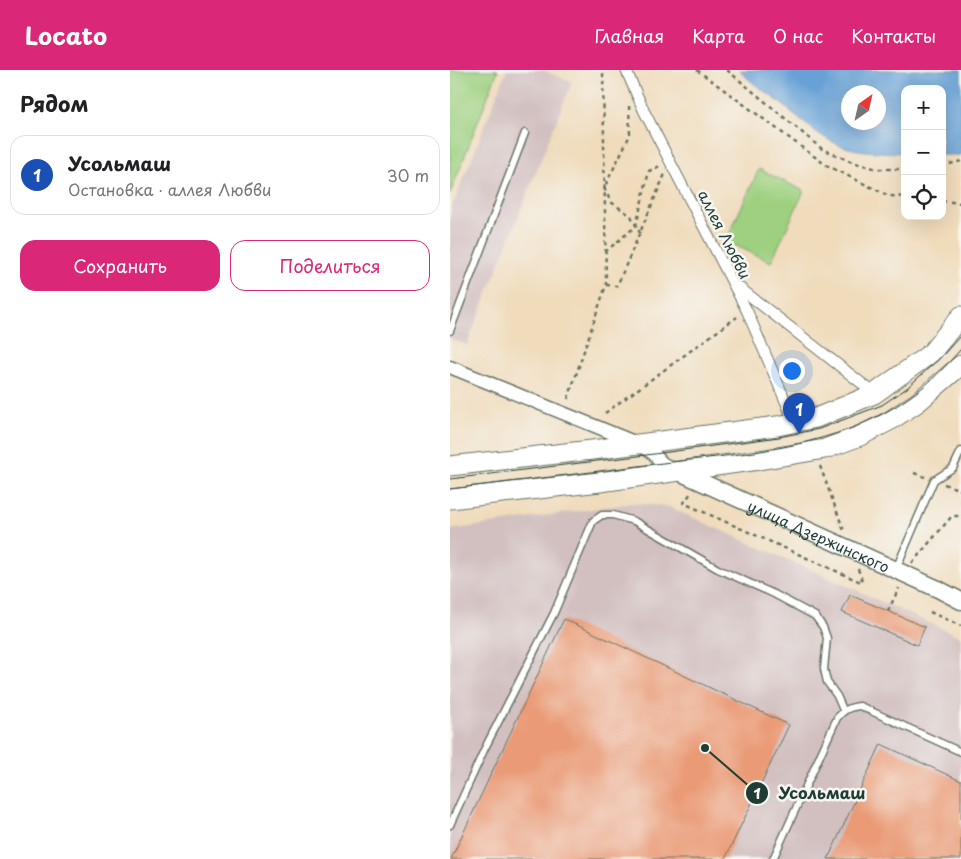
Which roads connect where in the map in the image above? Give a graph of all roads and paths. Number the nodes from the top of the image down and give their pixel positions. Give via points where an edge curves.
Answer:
1 (603, 70) edge
2 (626, 70) edge
3 (697, 70) edge
4 (726, 70) edge
5 (629, 105) dead end
6 (525, 133) dead end
7 (961, 161) edge
8 (670, 162) junction
9 (946, 165) edge
10 (901, 168) edge
11 (604, 188) junction
12 (901, 197) edge
13 (946, 201) edge
14 (961, 203) edge
15 (636, 226) junction
16 (640, 233) junction
17 (605, 252) junction
18 (733, 282) junction
19 (606, 285) junction
20 (747, 310) junction
21 (961, 316) edge
22 (450, 331) edge
23 (961, 365) edge
24 (450, 367) edge
25 (869, 389) dead end
26 (568, 399) dead end
27 (605, 413) dead end
28 (791, 414) dead end
29 (639, 444) junction
30 (961, 451) edge
31 (450, 466) edge
32 (821, 466) dead end
33 (677, 471) junction
34 (691, 492) dead end
35 (450, 499) edge
36 (683, 504) dead end
37 (688, 505) dead end
38 (961, 516) edge
39 (846, 537) dead end
40 (902, 572) junction
41 (863, 583) dead end
42 (961, 601) edge
43 (888, 611) dead end
44 (930, 612) dead end
45 (961, 626) edge
46 (844, 710) junction
47 (961, 752) edge
48 (450, 826) edge
49 (773, 859) edge

1 - 11 path
2 - 8 street, аллея Любви
3 - 12 path via 826,165 888,196
4 - 10 path via 822,149 877,169
5 - 11 path via 630,135
6 - 22 lane
7 - 9 path
8 - 15 path via 649,171
8 - 16 path
8 - 18 street, аллея Любви
11 - 15 path via 611,202 631,216
11 - 17 path
13 - 14 path
15 - 16 path
15 - 17 path
16 - 19 path via 617,286
17 - 19 path
18 - 20 street, аллея Любви
18 - 25 street
19 - 26 path
20 - 27 path
20 - 28 street, аллея Любви
21 - 29 main road via 931,353 874,394 816,418
23 - 33 main road via 918,402 860,436 825,449
24 - 29 street
29 - 31 main road
29 - 33 street
30 - 40 lane via 954,468 934,480
32 - 39 path
33 - 35 main road
33 - 40 street, улица Дзержинского
34 - 36 path
37 - 41 path
38 - 40 path via 952,516
40 - 42 street, улица Дзержинского
40 - 43 path
44 - 45 path
46 - 47 lane via 860,706
46 - 48 lane via 827,682 824,669 826,638 815,616 718,569 634,521 602,515 593,521 554,613 485,748
46 - 49 lane via 837,718

